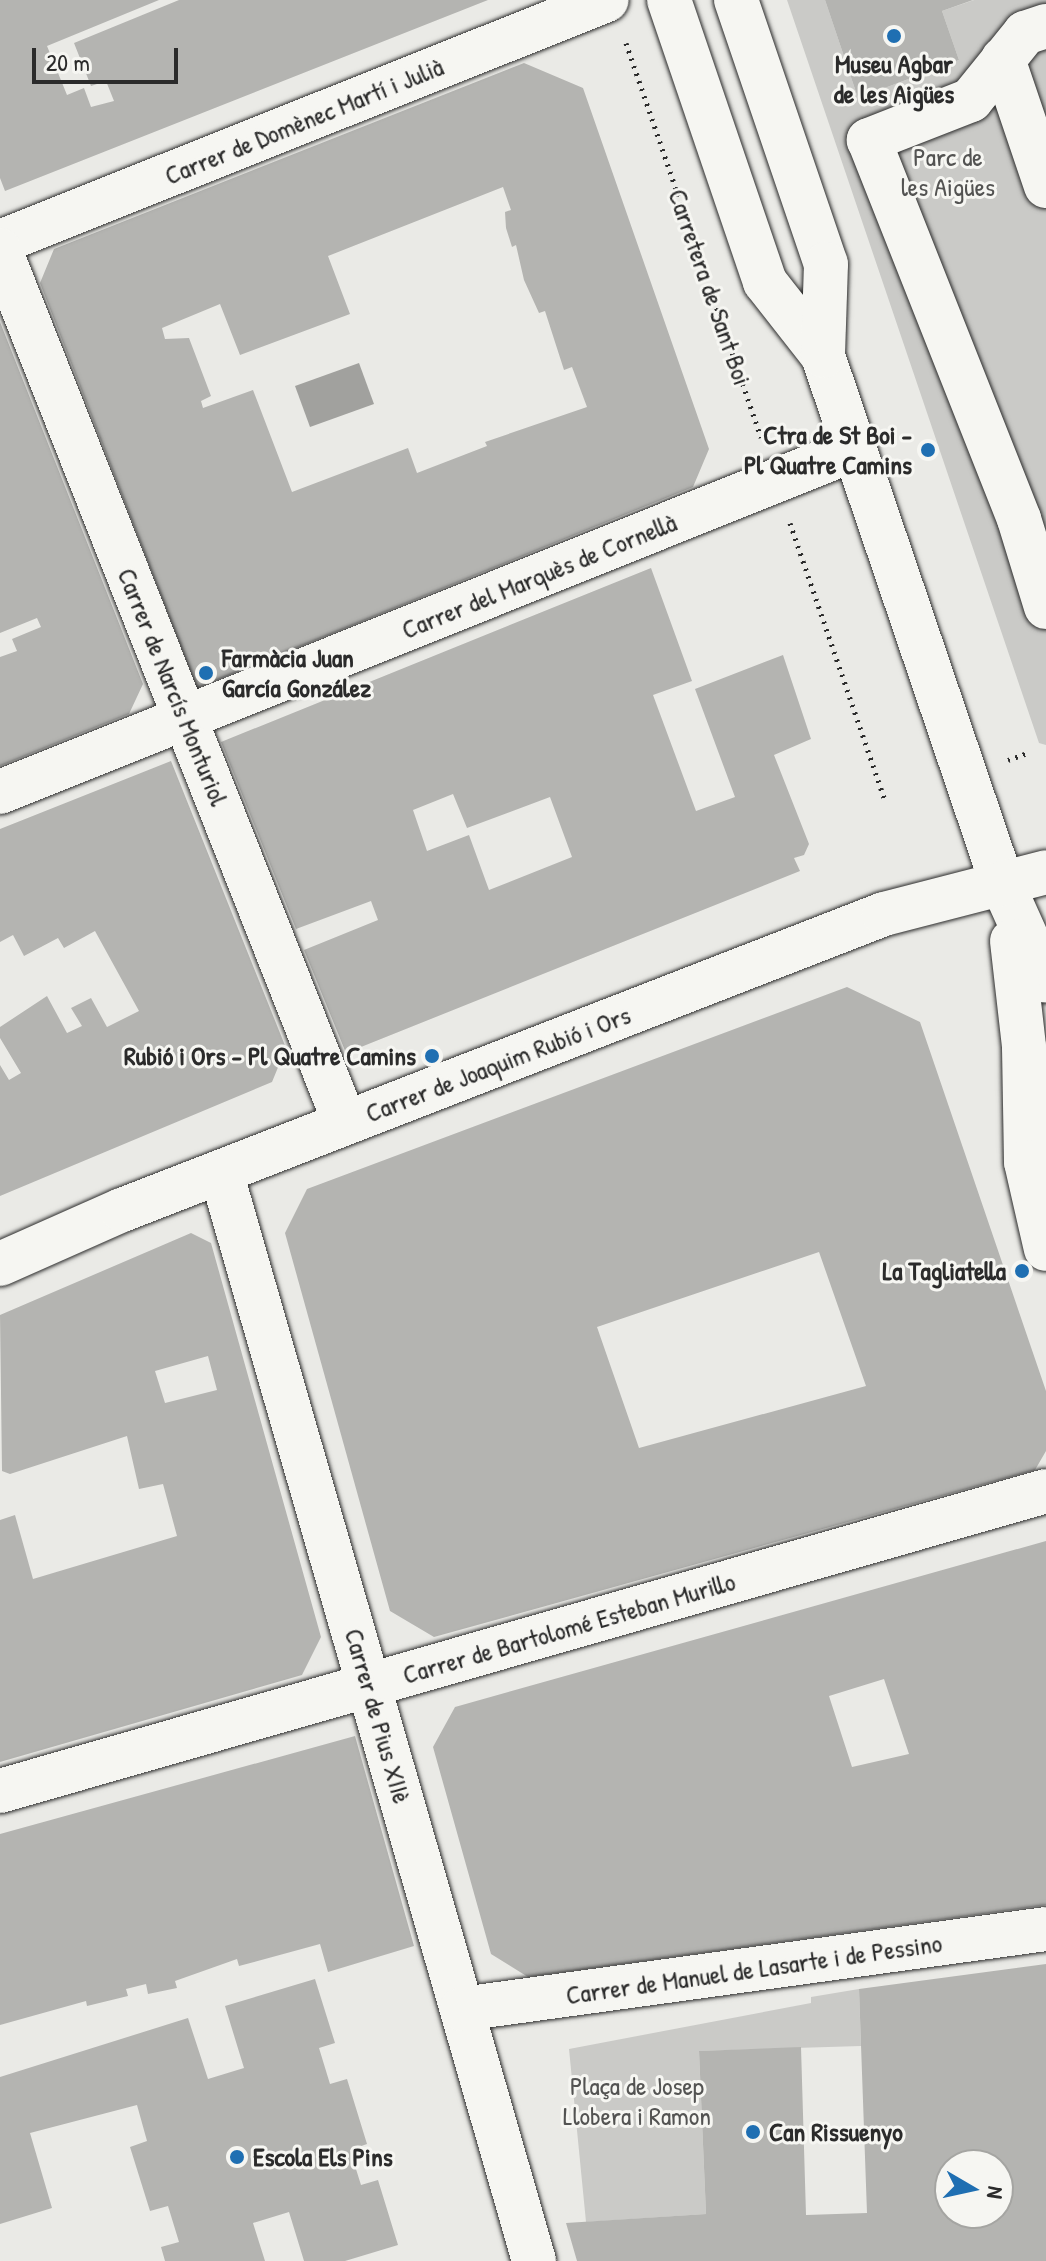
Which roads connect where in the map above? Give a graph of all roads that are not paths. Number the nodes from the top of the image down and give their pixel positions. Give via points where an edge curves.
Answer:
1 (669, 0) edge
2 (736, 0) edge
3 (615, 15) edge
4 (1046, 26) edge
5 (1003, 59) junction
6 (1046, 186) edge
7 (0, 242) edge
8 (0, 250) edge
9 (823, 356) junction
10 (855, 449) junction
11 (1046, 607) edge
12 (185, 718) junction
13 (0, 792) edge
14 (1046, 872) edge
15 (1002, 883) junction
16 (1046, 937) edge
17 (1046, 981) edge
18 (345, 1123) junction
19 (221, 1172) junction
20 (1046, 1249) edge
21 (0, 1264) edge
22 (1046, 1491) edge
23 (369, 1685) junction
24 (0, 1791) edge
25 (1046, 1929) edge
26 (462, 2009) junction
27 (534, 2261) edge

1 - 9 street, Carretera de Sant Boi via 765,282
2 - 9 street, Carretera de Sant Boi via 826,264
3 - 7 street, Carrer de Domènec Martí i Julià
4 - 5 street via 1025,33
5 - 6 street
5 - 11 street via 971,100 869,140 1019,519
8 - 12 street, Carrer de Narcís Monturiol
9 - 10 street, Carretera de Sant Boi
10 - 12 street, Carrer del Marquès de Cornellà
10 - 15 street, Carretera de Sant Boi
12 - 13 street, Carrer del Marquès de Cornellà
12 - 18 street, Carrer de Narcís Monturiol
14 - 15 street, Carrer de Joaquim Rubió i Ors
15 - 16 street
15 - 17 street
15 - 18 street, Carrer de Joaquim Rubió i Ors via 884,914
15 - 20 street via 1019,979 1026,1162
18 - 19 street, Carrer de Joaquim Rubió i Ors
19 - 21 street, Carrer de Joaquim Rubió i Ors
19 - 23 street, Carrer de Pius XIIè
22 - 23 street, Carrer de Bartolomé Esteban Murillo
23 - 24 street, Carrer de Bartolomé Esteban Murillo
23 - 26 street, Carrer de Pius XIIè
25 - 26 street, Carrer de Manuel de Lasarte i de Pessino
26 - 27 street, Carrer de Pius XIIè

